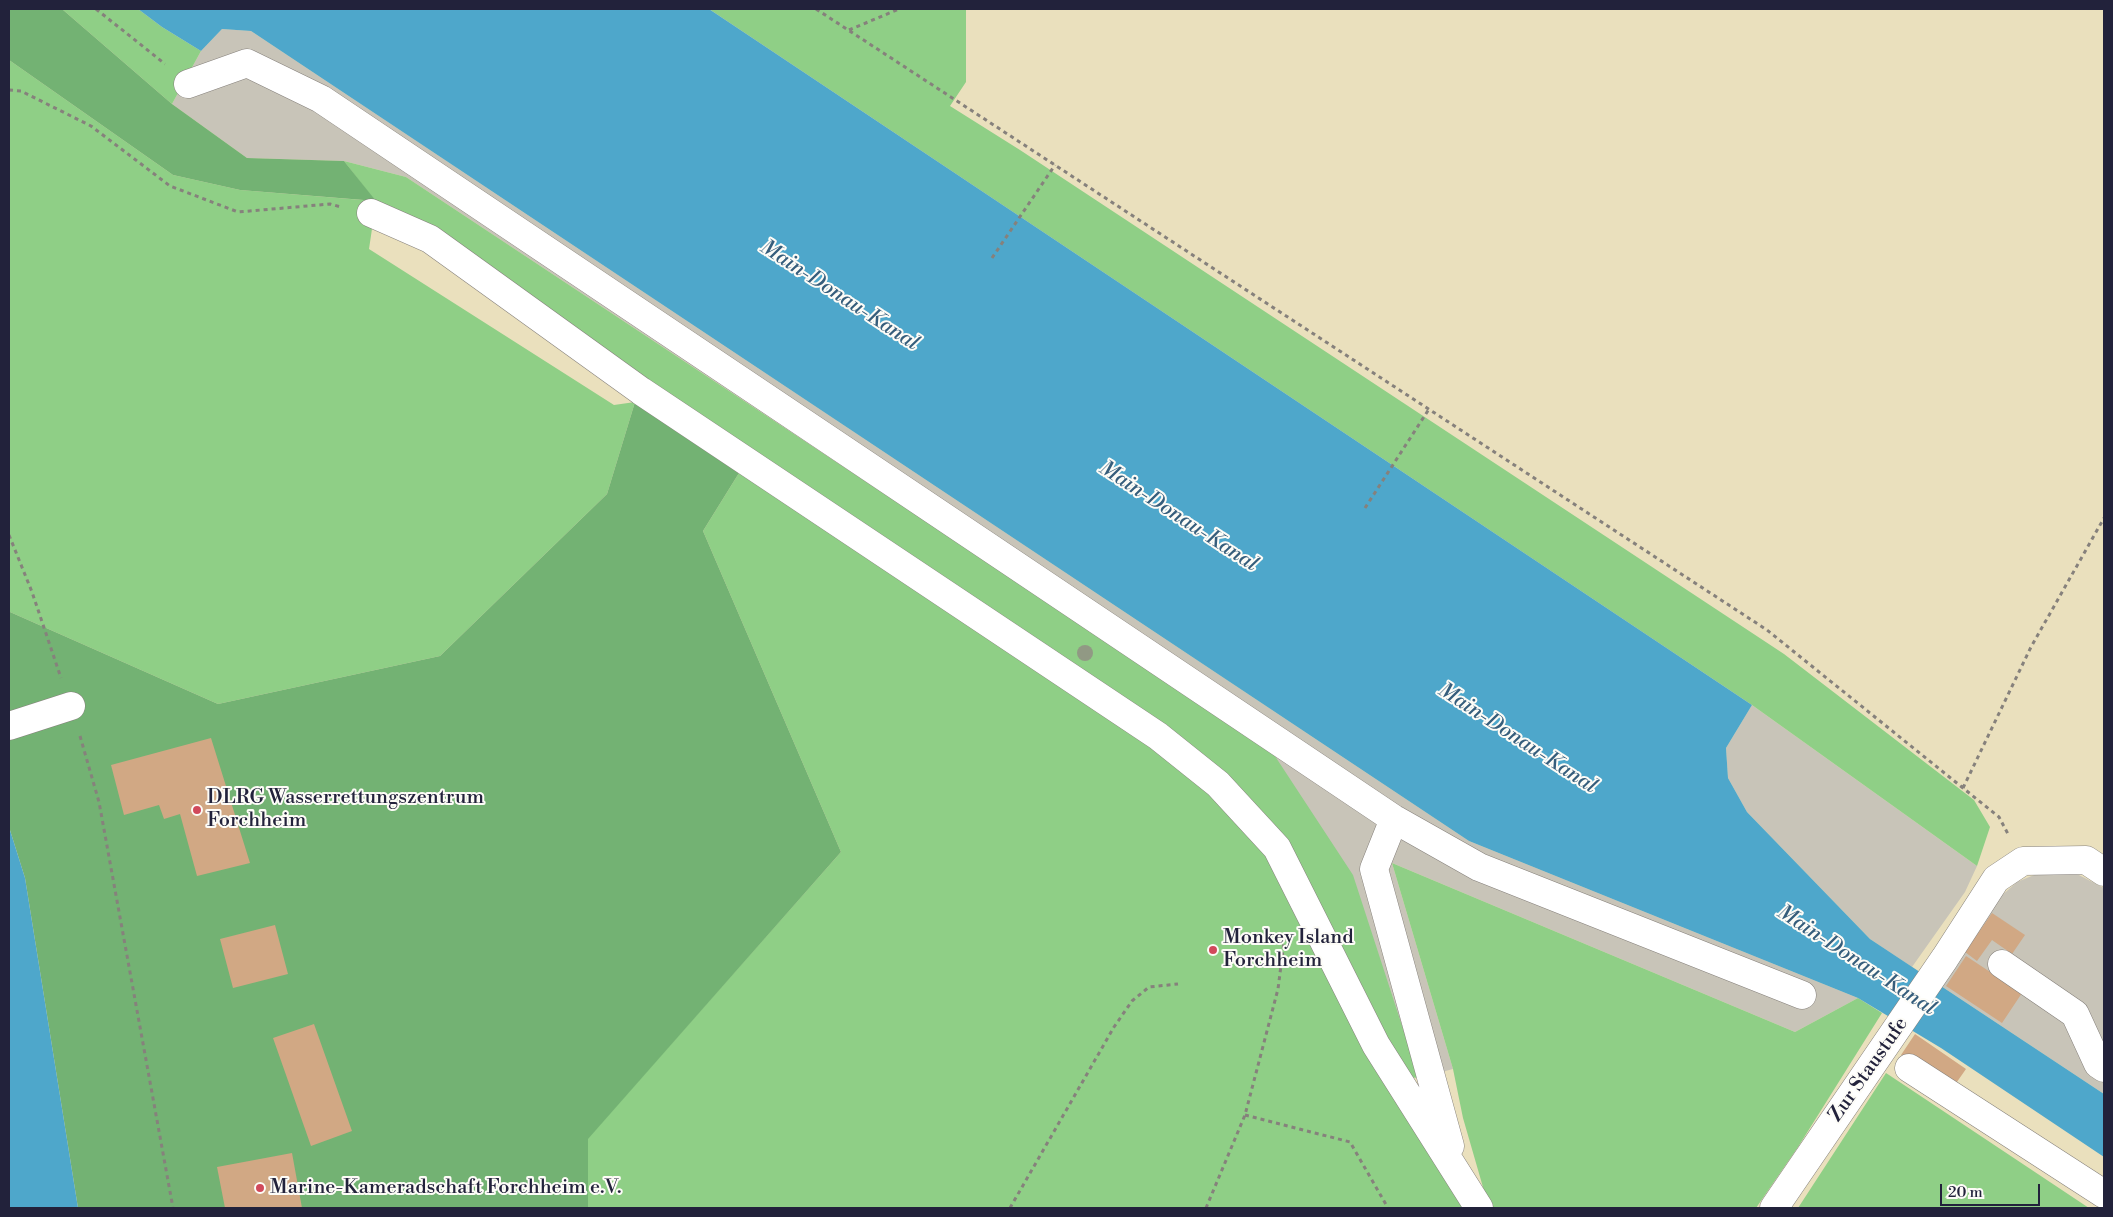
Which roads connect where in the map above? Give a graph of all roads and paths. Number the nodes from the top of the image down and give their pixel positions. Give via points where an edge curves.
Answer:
1 (96, 9) edge
2 (816, 9) edge
3 (899, 9) edge
4 (849, 30) junction
5 (188, 84) joint
6 (9, 90) edge
7 (1056, 165) junction
8 (371, 213) joint
9 (992, 258) dead end
10 (1429, 409) junction
11 (1365, 508) dead end
12 (2104, 518) edge
13 (9, 535) edge
14 (71, 706) junction
15 (9, 726) edge
16 (1963, 788) junction
17 (1394, 819) junction
18 (2023, 861) junction
19 (2104, 872) edge
20 (1310, 914) junction
21 (2002, 964) dead end
22 (1178, 984) dead end
23 (1802, 995) dead end
24 (1909, 1068) dead end
25 (2104, 1068) edge
26 (1245, 1115) junction
27 (1457, 1174) junction
28 (2104, 1194) edge
29 (173, 1208) edge
30 (1010, 1208) edge
31 (1206, 1208) edge
32 (1388, 1208) edge
33 (1479, 1208) edge
34 (1774, 1208) edge

1 - 5 path
2 - 4 path
3 - 4 path
4 - 7 path
5 - 17 street via 247,63 321,99
6 - 8 path via 21,91 91,126 170,186 238,212 330,204
7 - 9 path
7 - 10 path
8 - 20 street via 430,239 641,391 1158,736 1218,784 1277,848
10 - 11 path
10 - 16 path via 1767,630
12 - 16 path via 2031,647
13 - 14 path
14 - 15 street
14 - 29 path via 99,802
16 - 18 path via 1998,817
17 - 23 street via 1479,867
17 - 27 street via 1374,870
18 - 19 street via 2086,860
18 - 34 street, Zur Staustufe via 1996,879 1946,958
20 - 26 path via 1295,922 1285,935 1278,989
20 - 27 street via 1376,1044
21 - 25 street via 2075,1014 2098,1064
22 - 30 path via 1149,987 1132,1001
24 - 28 street
26 - 31 path
26 - 32 path via 1350,1142
27 - 33 street

